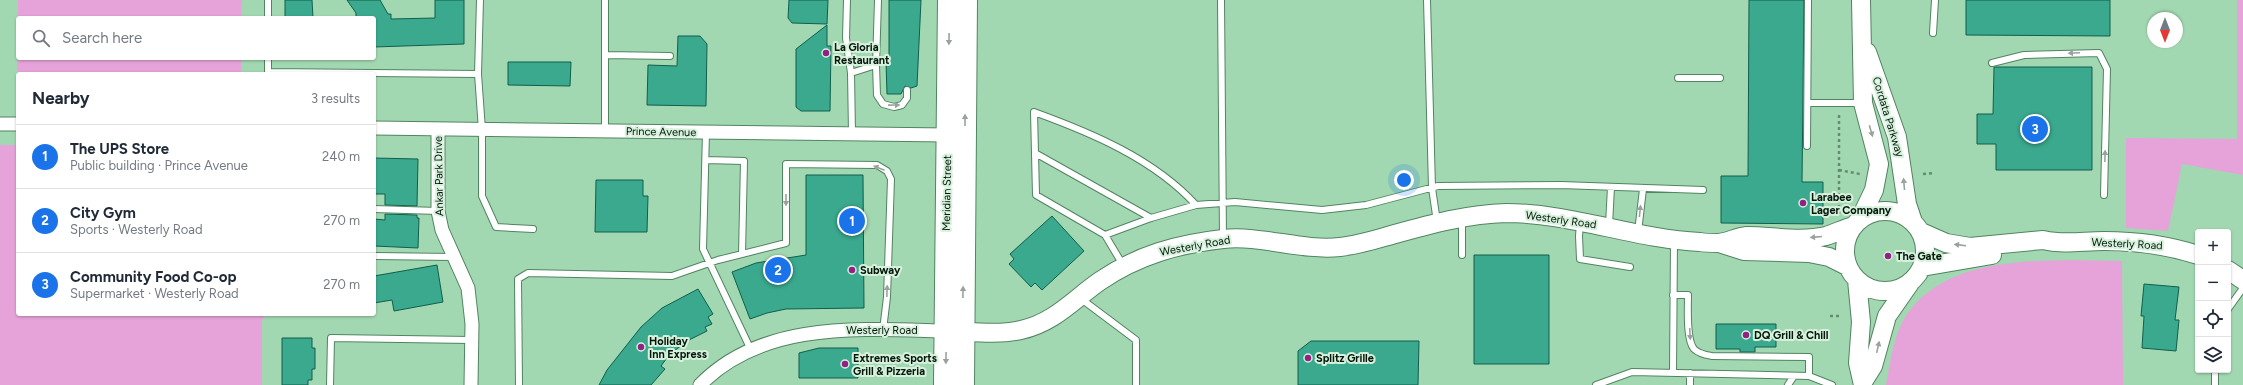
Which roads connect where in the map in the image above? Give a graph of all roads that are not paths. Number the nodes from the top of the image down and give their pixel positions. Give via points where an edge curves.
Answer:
1 (268, 0) edge
2 (480, 0) edge
3 (605, 0) edge
4 (847, 0) edge
5 (878, 0) edge
6 (949, 0) edge
7 (966, 0) edge
8 (1221, 0) edge
9 (1427, 0) edge
10 (1808, 0) edge
11 (1861, 0) edge
12 (1935, 0) edge
13 (268, 16) edge
14 (1933, 33) dead end
15 (1862, 37) junction
16 (605, 56) junction
17 (670, 56) dead end
18 (268, 60) edge
19 (1992, 63) dead end
20 (876, 65) junction
21 (268, 72) edge
22 (376, 73) edge
23 (851, 73) junction
24 (478, 74) junction
25 (1678, 78) dead end
26 (1720, 78) dead end
27 (907, 90) dead end
28 (1808, 103) junction
29 (1863, 103) junction
30 (0, 124) edge
31 (16, 124) edge
32 (376, 128) edge
33 (438, 129) junction
34 (482, 130) junction
35 (604, 131) junction
36 (706, 132) junction
37 (852, 134) junction
38 (948, 135) junction
39 (1808, 146) dead end
40 (1035, 153) junction
41 (706, 160) junction
42 (1610, 187) junction
43 (1432, 188) junction
44 (1643, 189) junction
45 (1703, 190) dead end
46 (2104, 195) dead end
47 (1222, 202) junction
48 (1196, 205) junction
49 (964, 206) junction
50 (376, 209) edge
51 (438, 211) junction
52 (1151, 218) junction
53 (1462, 218) junction
54 (1851, 221) junction
55 (1581, 222) junction
56 (1437, 223) junction
57 (1608, 226) junction
58 (1917, 227) junction
59 (533, 229) dead end
60 (1638, 234) junction
61 (1105, 235) junction
62 (1223, 240) junction
63 (1674, 240) junction
64 (1719, 243) junction
65 (2054, 243) junction
66 (742, 254) junction
67 (2195, 254) edge
68 (1462, 255) dead end
69 (376, 256) edge
70 (454, 257) junction
71 (710, 263) junction
72 (1123, 265) junction
73 (1630, 267) dead end
74 (1922, 268) junction
75 (2231, 272) edge
76 (1852, 273) junction
77 (2243, 280) edge
78 (1911, 282) junction
79 (2243, 288) edge
80 (1673, 296) junction
81 (1079, 297) junction
82 (2231, 305) edge
83 (884, 330) junction
84 (955, 331) junction
85 (472, 340) junction
86 (751, 350) junction
87 (1673, 373) junction
88 (2215, 373) edge
89 (1690, 374) junction
90 (1794, 376) junction
91 (1809, 376) junction
92 (1863, 384) edge
93 (330, 385) edge
94 (471, 385) edge
95 (519, 385) edge
96 (700, 385) edge
97 (945, 385) edge
98 (963, 385) edge
99 (1136, 385) edge
100 (1596, 385) edge
101 (1690, 385) edge
102 (1788, 385) edge
103 (1794, 385) edge
104 (1832, 385) edge
105 (2215, 385) edge

1 - 13 lane
2 - 24 lane
3 - 16 lane
4 - 23 lane via 846,38
5 - 20 lane
6 -> 38 highway, Meridian Street
49 -> 7 highway, Meridian Street
8 - 47 lane
9 - 43 lane
10 - 28 lane
11 - 15 street, Cordata Parkway
12 - 14 lane
15 - 29 street, Cordata Parkway
58 -> 15 street, Cordata Parkway via 1907,204 1896,137
16 - 17 lane
16 - 35 lane
18 - 21 lane
46 -> 19 lane via 2107,69 2099,53 2024,55
20 - 23 lane
20 -> 27 lane via 877,95 884,104 894,107 902,105 907,98
22 - 24 lane
23 - 37 lane
24 - 34 lane
25 - 26 lane
28 - 29 lane
28 - 39 lane
29 -> 54 street, Cordata Parkway via 1879,164 1874,190
30 - 31 street
32 - 33 street, Prince Avenue
33 - 34 street, Prince Avenue
33 - 51 street, Ankar Park Drive
34 - 35 street, Prince Avenue
34 - 59 lane via 482,196 496,227
35 - 36 street, Prince Avenue
36 - 37 street, Prince Avenue
36 - 41 lane
37 - 38 street, Prince Avenue
38 - 49 highway via 956,152 956,173
38 - 84 highway, Meridian Street
40 - 48 lane via 1034,112 1071,125 1146,163 1184,192
40 - 52 lane
40 - 61 lane via 1036,195
41 - 66 lane via 744,161
41 - 71 lane via 703,249
42 - 43 lane via 1561,184
42 - 44 lane
42 - 57 lane
43 - 47 lane via 1366,205 1322,210
43 - 56 lane
44 - 45 lane
60 -> 44 lane
47 - 48 lane
47 - 62 lane
48 - 52 lane
84 -> 49 highway, Meridian Street
50 - 51 lane
51 - 70 street, Ankar Park Drive via 442,230
52 - 61 lane
53 - 55 street, Westerly Road via 1506,213 1554,216
53 - 56 street, Westerly Road
53 - 68 lane
54 - 58 street via 1874,212 1888,210 1902,214
54 -> 64 street, Westerly Road via 1825,236 1744,236
54 - 76 street via 1844,245
55 - 57 street, Westerly Road
55 - 73 lane via 1580,259
56 - 62 street, Westerly Road via 1338,247 1295,245 1248,238
57 - 60 street, Westerly Road
65 -> 58 street, Westerly Road via 2043,240 1970,247 1953,245
58 - 74 street via 1925,244
60 - 63 street, Westerly Road
61 - 72 lane
62 - 72 street, Westerly Road via 1166,249
63 - 64 street, Westerly Road
63 - 80 lane
64 - 76 street, Westerly Road via 1744,251 1809,253 1829,257
65 - 67 street, Westerly Road via 2130,242 2173,247
65 - 74 street, Westerly Road via 2043,250 1975,257
66 - 71 lane
83 -> 66 lane via 891,179 887,170 877,165 786,164 786,243
69 - 70 lane
70 - 85 street, Ankar Park Drive via 468,288
71 - 86 lane
71 - 95 lane via 672,276 528,273 518,279
72 - 81 street, Westerly Road
74 - 78 street
75 - 77 street
76 - 78 street via 1866,287 1878,291 1890,291
76 - 92 street via 1860,316 1858,363
92 -> 78 street via 1873,366 1887,316
79 - 82 lane
80 - 87 lane
80 -> 91 lane via 1688,296 1690,342 1695,350 1703,355 1809,357
81 - 84 street, Westerly Road via 1050,320 1021,330 997,333
81 - 99 lane via 1136,340
83 - 84 street, Westerly Road
83 - 86 street, Westerly Road via 824,331 788,337
84 -> 97 highway, Meridian Street
84 - 98 highway, Meridian Street
85 - 93 lane via 331,338
85 - 94 street, Ankar Park Drive
86 - 96 street, Westerly Road via 714,371
87 - 89 lane
87 - 100 lane via 1632,372
88 - 105 lane
89 - 90 lane
89 - 101 lane
90 - 91 lane
90 - 102 lane
90 - 103 lane
91 - 104 lane

